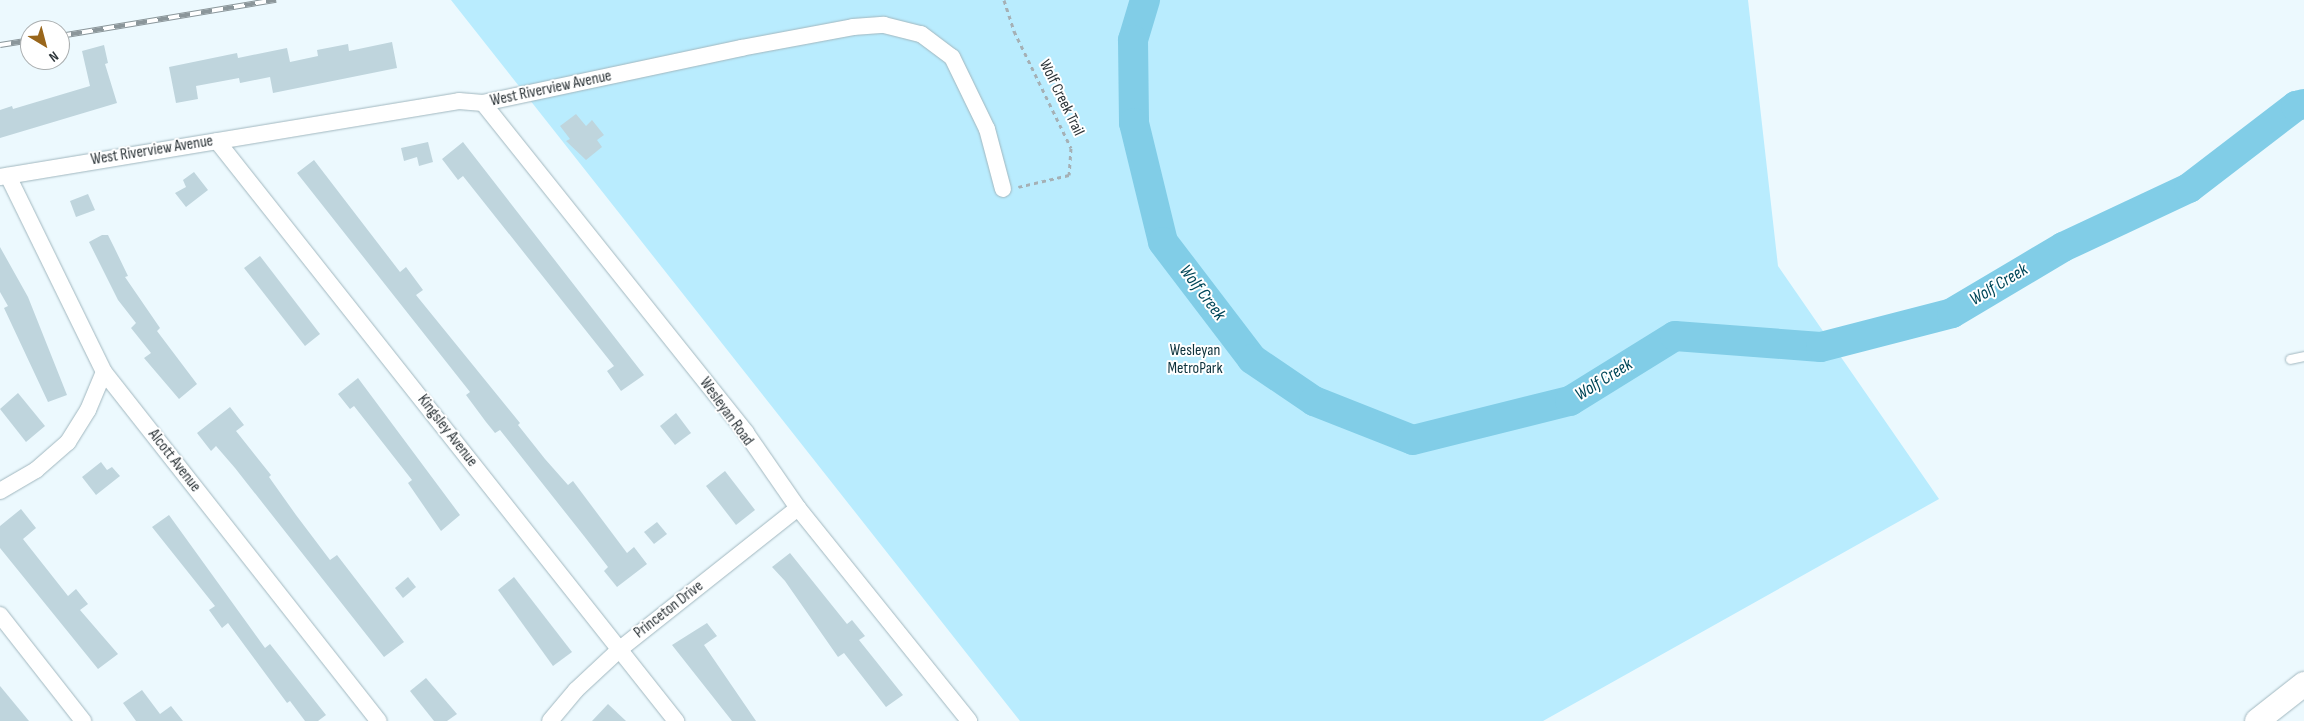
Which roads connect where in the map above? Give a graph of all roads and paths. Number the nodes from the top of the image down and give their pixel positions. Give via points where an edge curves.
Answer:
1 (1004, 0) edge
2 (483, 103) junction
3 (217, 141) junction
4 (4, 176) edge
5 (1003, 189) joint
6 (2304, 356) edge
7 (2290, 360) dead end
8 (104, 372) junction
9 (0, 491) edge
10 (798, 508) junction
11 (0, 615) edge
12 (620, 649) junction
13 (2304, 684) edge
14 (83, 721) edge
15 (379, 721) edge
16 (550, 721) edge
17 (676, 721) edge
18 (969, 721) edge
19 (2257, 721) edge

1 - 5 path, Wolf Creek Trail via 1014,31 1071,148 1069,175
2 - 3 street, West Riverview Avenue via 459,101
2 - 5 street, West Riverview Avenue via 741,48 884,25 921,34 952,57 987,129
2 - 10 street, Wesleyan Road via 746,434
3 - 4 street, West Riverview Avenue
3 - 12 street, Kingsley Avenue
4 - 8 street, Alcott Avenue
6 - 7 lane
8 - 9 street via 88,410 68,442 36,470
8 - 15 street, Alcott Avenue
10 - 12 street, Princeton Drive
10 - 18 street, Wesleyan Road
11 - 14 street
12 - 16 street, Princeton Drive via 576,690
12 - 17 street, Kingsley Avenue
13 - 19 street

